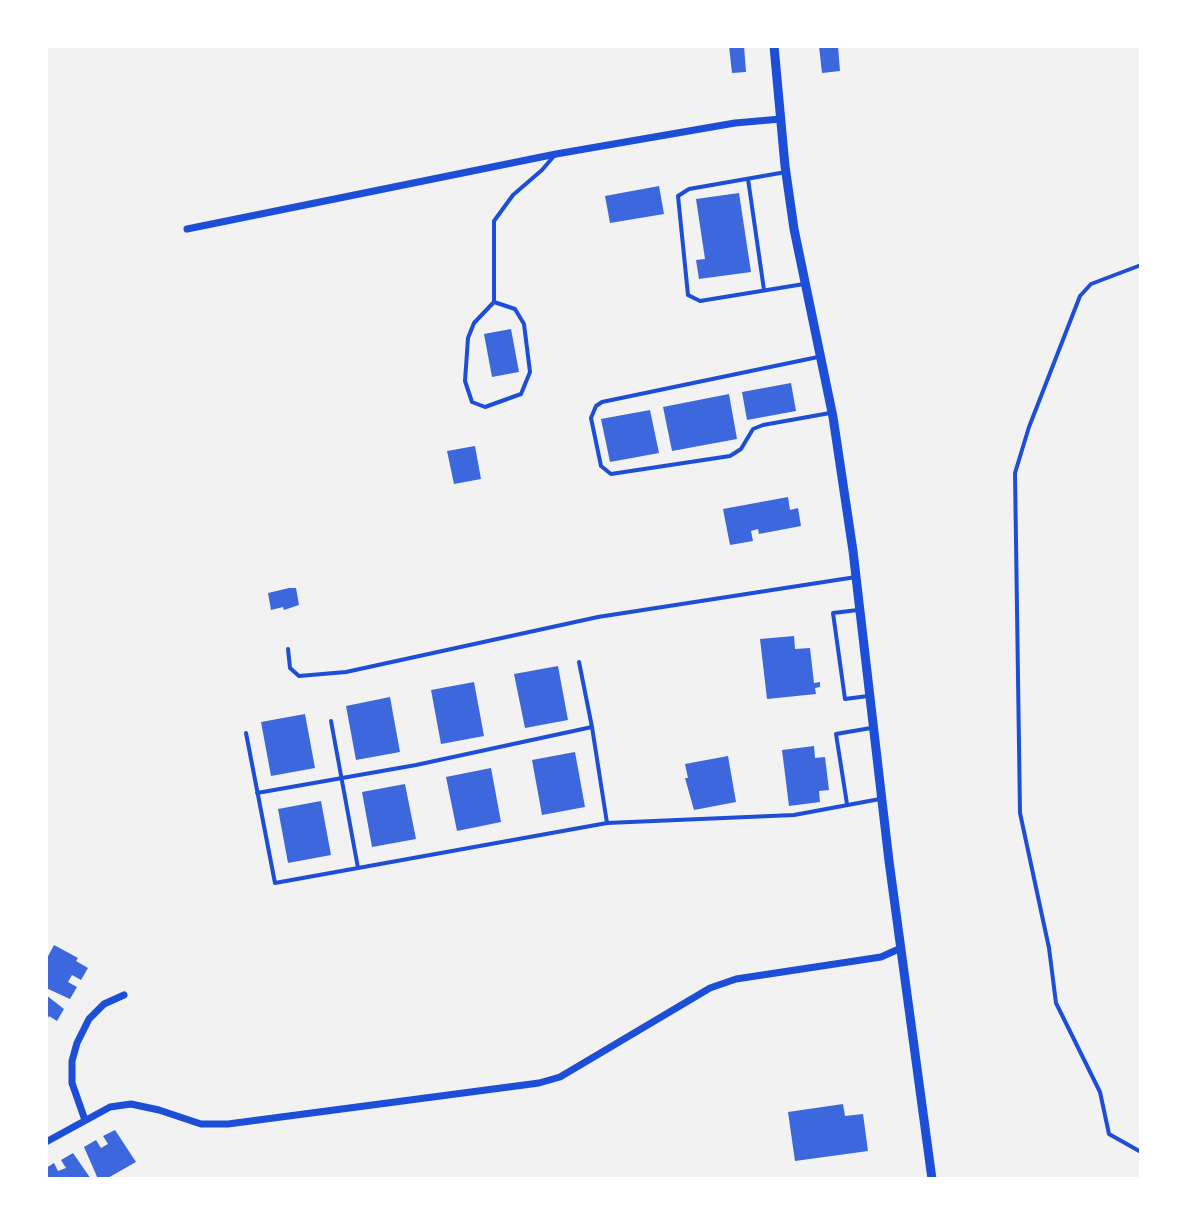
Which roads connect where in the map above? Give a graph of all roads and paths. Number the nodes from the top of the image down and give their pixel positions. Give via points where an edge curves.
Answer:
1 (774, 46) edge
2 (781, 119) junction
3 (556, 154) junction
4 (786, 172) junction
5 (748, 179) junction
6 (187, 229) dead end
7 (1141, 265) edge
8 (804, 284) junction
9 (764, 290) junction
10 (494, 302) junction
11 (821, 356) junction
12 (832, 413) junction
13 (856, 577) junction
14 (860, 610) junction
15 (288, 649) dead end
16 (579, 662) dead end
17 (870, 696) junction
18 (331, 721) dead end
19 (592, 727) junction
20 (874, 727) junction
21 (246, 733) dead end
22 (342, 778) junction
23 (257, 793) junction
24 (882, 799) junction
25 (847, 804) junction
26 (607, 823) junction
27 (358, 868) junction
28 (901, 948) junction
29 (124, 995) dead end
30 (85, 1120) junction
31 (46, 1142) edge
32 (1141, 1152) edge
33 (932, 1179) edge

1 - 2 street
2 - 3 street
2 - 4 street
3 - 6 street
3 - 10 lane via 494,221
4 - 5 lane
4 - 8 street
5 - 9 lane
5 - 9 lane via 689,189 678,196 688,295 700,301
7 - 32 lane via 1091,284 1080,296 1029,427 1015,488 1020,813 1056,1003 1100,1092 1109,1134
8 - 9 lane
8 - 11 street
10 - 10 lane via 515,309 524,324 530,372 521,394 485,407 472,402 465,381 468,338
11 - 12 street
11 - 12 lane via 602,402 591,418 601,466 611,474 730,456 753,429
12 - 13 street
13 - 14 street
13 - 15 lane via 598,617 346,672 299,676 290,668
14 - 17 street
14 - 17 lane via 833,613 845,699
16 - 19 lane
17 - 20 street
18 - 22 lane
19 - 22 lane
19 - 26 lane
20 - 24 street
20 - 25 lane via 836,734
21 - 23 lane
22 - 23 lane
22 - 27 lane
23 - 27 lane via 275,883
24 - 25 lane
24 - 28 street
25 - 26 lane via 794,815
26 - 27 lane
28 - 30 street via 881,957 736,979 710,988 560,1077 539,1083 228,1124 201,1124 131,1104 110,1107
28 - 33 street
29 - 30 street via 89,1019 77,1043 72,1083
30 - 31 street

